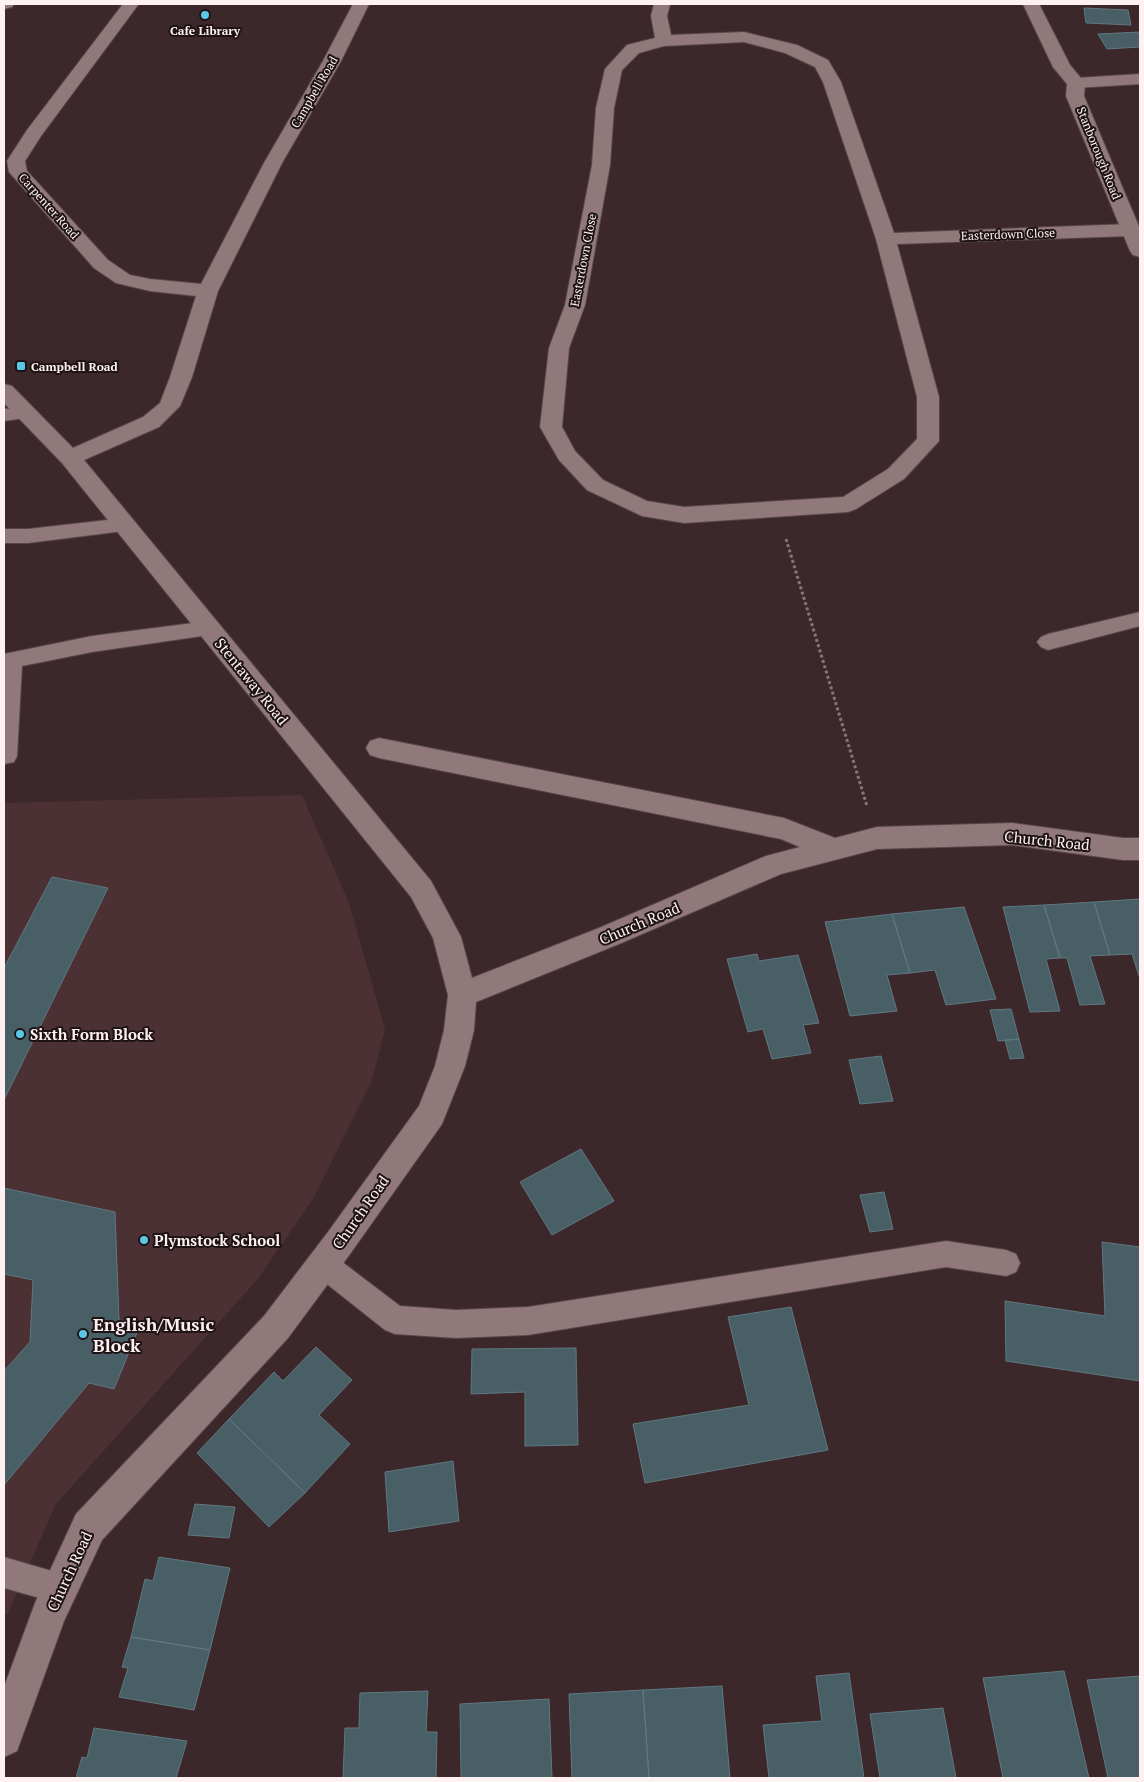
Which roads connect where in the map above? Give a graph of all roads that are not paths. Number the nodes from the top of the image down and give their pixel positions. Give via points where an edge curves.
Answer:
1 (128, 4) edge
2 (360, 4) edge
3 (662, 4) edge
4 (1030, 4) edge
5 (664, 41) junction
6 (1140, 79) edge
7 (1076, 83) junction
8 (1130, 230) junction
9 (886, 239) junction
10 (1140, 251) edge
11 (208, 291) junction
12 (4, 391) edge
13 (15, 414) edge
14 (70, 458) junction
15 (124, 525) junction
16 (4, 536) edge
17 (1140, 619) edge
18 (210, 629) junction
19 (1048, 642) dead end
20 (379, 748) dead end
21 (6, 756) dead end
22 (834, 849) junction
23 (1140, 849) edge
24 (462, 995) junction
25 (1006, 1263) dead end
26 (323, 1264) junction
27 (4, 1573) edge
28 (61, 1588) junction
29 (4, 1738) edge

1 - 11 street, Carpenter Road via 33,134 16,161 18,172 101,264 123,279
2 - 11 street, Campbell Road
3 - 5 street via 659,16
4 - 7 street via 1062,67
5 - 9 street, Easterdown Close via 744,38 791,49 822,64 832,82
5 - 9 street, Easterdown Close via 632,50 614,69 605,108 601,165 575,305 559,348 551,427 567,455 595,485 642,508 684,515 848,504 896,474 928,441 928,397
6 - 7 street
7 - 8 street, Stanborough Road via 1075,96
8 - 9 street, Easterdown Close
8 - 10 street, Stanborough Road
11 - 14 street, Campbell Road via 169,406 152,422
12 - 13 street, Stentaway Road
13 - 14 street, Stentaway Road
14 - 15 street, Stentaway Road
15 - 16 lane
15 - 18 street, Stentaway Road
17 - 19 lane
18 - 21 lane via 92,644 12,660
18 - 24 street, Stentaway Road via 421,889 448,937
20 - 22 street via 784,828
22 - 23 street, Church Road via 876,838 1012,834
22 - 24 street, Church Road via 776,864
24 - 26 street, Church Road via 459,1030 452,1057 430,1114
25 - 26 lane via 946,1254 528,1321 456,1324 395,1320
26 - 28 street, Church Road via 276,1327 89,1527
27 - 28 lane
28 - 29 street, Church Road

